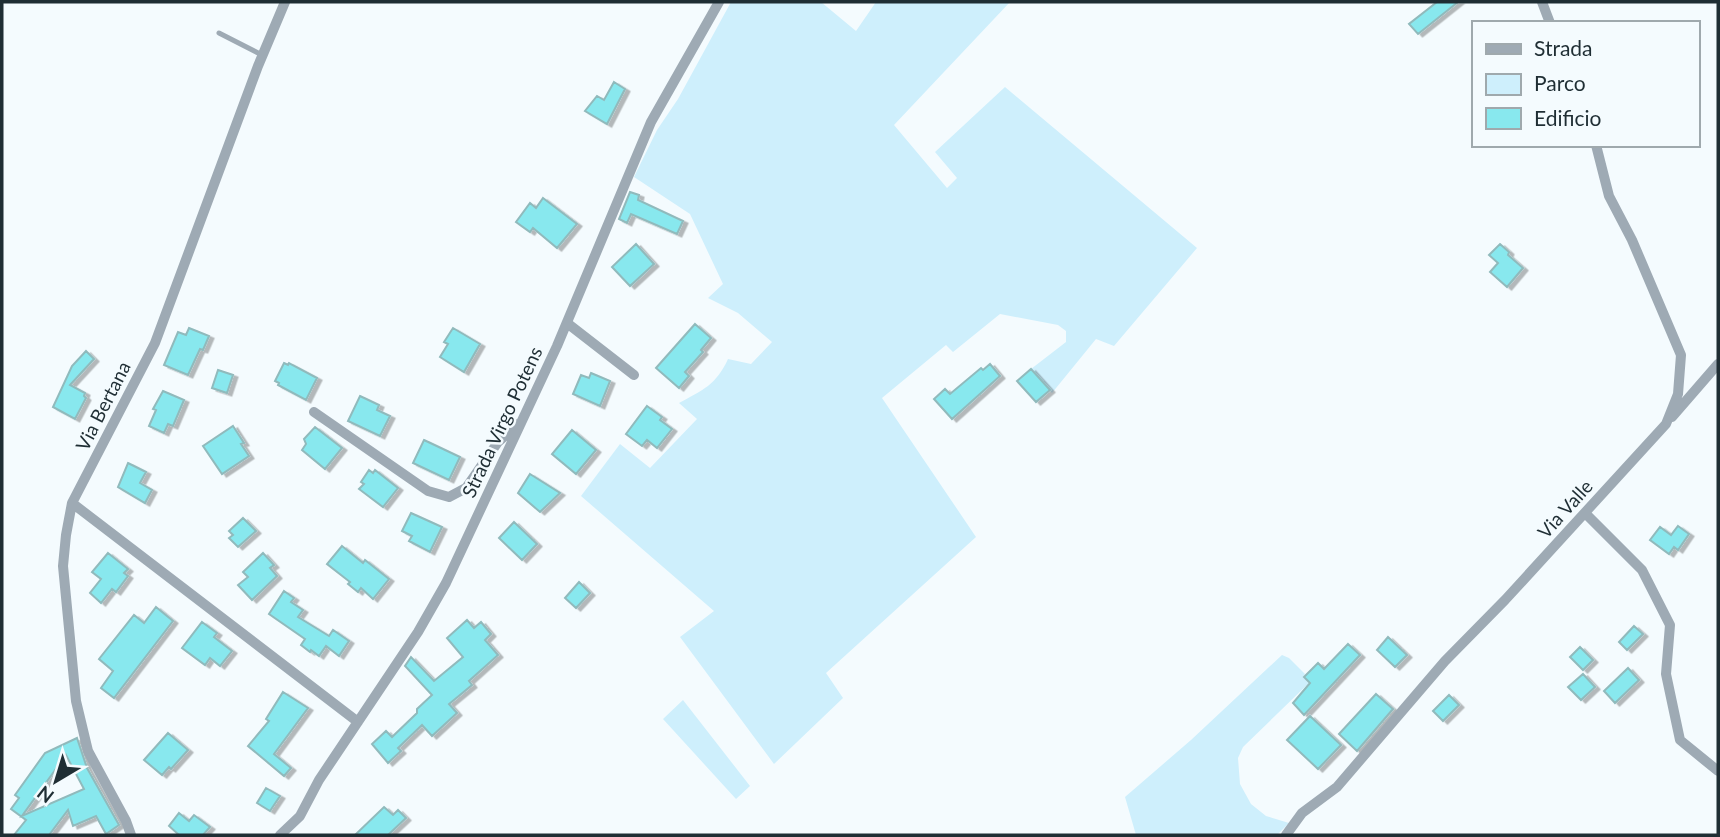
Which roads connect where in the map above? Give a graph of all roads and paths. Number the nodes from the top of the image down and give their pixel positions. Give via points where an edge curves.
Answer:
1 (285, 2) edge
2 (719, 2) edge
3 (1542, 2) edge
4 (1549, 21) edge
5 (219, 33) dead end
6 (262, 55) junction
7 (1597, 147) edge
8 (567, 323) junction
9 (1718, 364) edge
10 (634, 375) dead end
11 (314, 412) dead end
12 (523, 420) junction
13 (1666, 424) junction
14 (72, 503) junction
15 (1585, 513) junction
16 (358, 722) junction
17 (1718, 771) edge
18 (131, 835) edge
19 (280, 835) edge
20 (1286, 835) edge

1 - 6 street, Via Bertana
2 - 8 street, Strada Virgo Potens via 651,122
3 - 4 street
5 - 6 lane
6 - 14 street, Via Bertana via 155,343
7 - 13 street, Via Valle via 1609,196 1681,355 1678,394
8 - 10 street
8 - 12 street, Strada Virgo Potens
9 - 13 street
11 - 12 street via 428,491 449,497 466,488 498,442
12 - 16 street, Strada Virgo Potens via 434,605
13 - 15 street, Via Valle
14 - 16 street
14 - 18 street, Via Bertana via 63,566 76,701 88,751
15 - 17 street via 1642,570 1670,625 1666,674 1680,740
15 - 20 street, Via Valle via 1444,661 1337,787 1302,813
16 - 19 street, Strada Virgo Potens via 300,816

